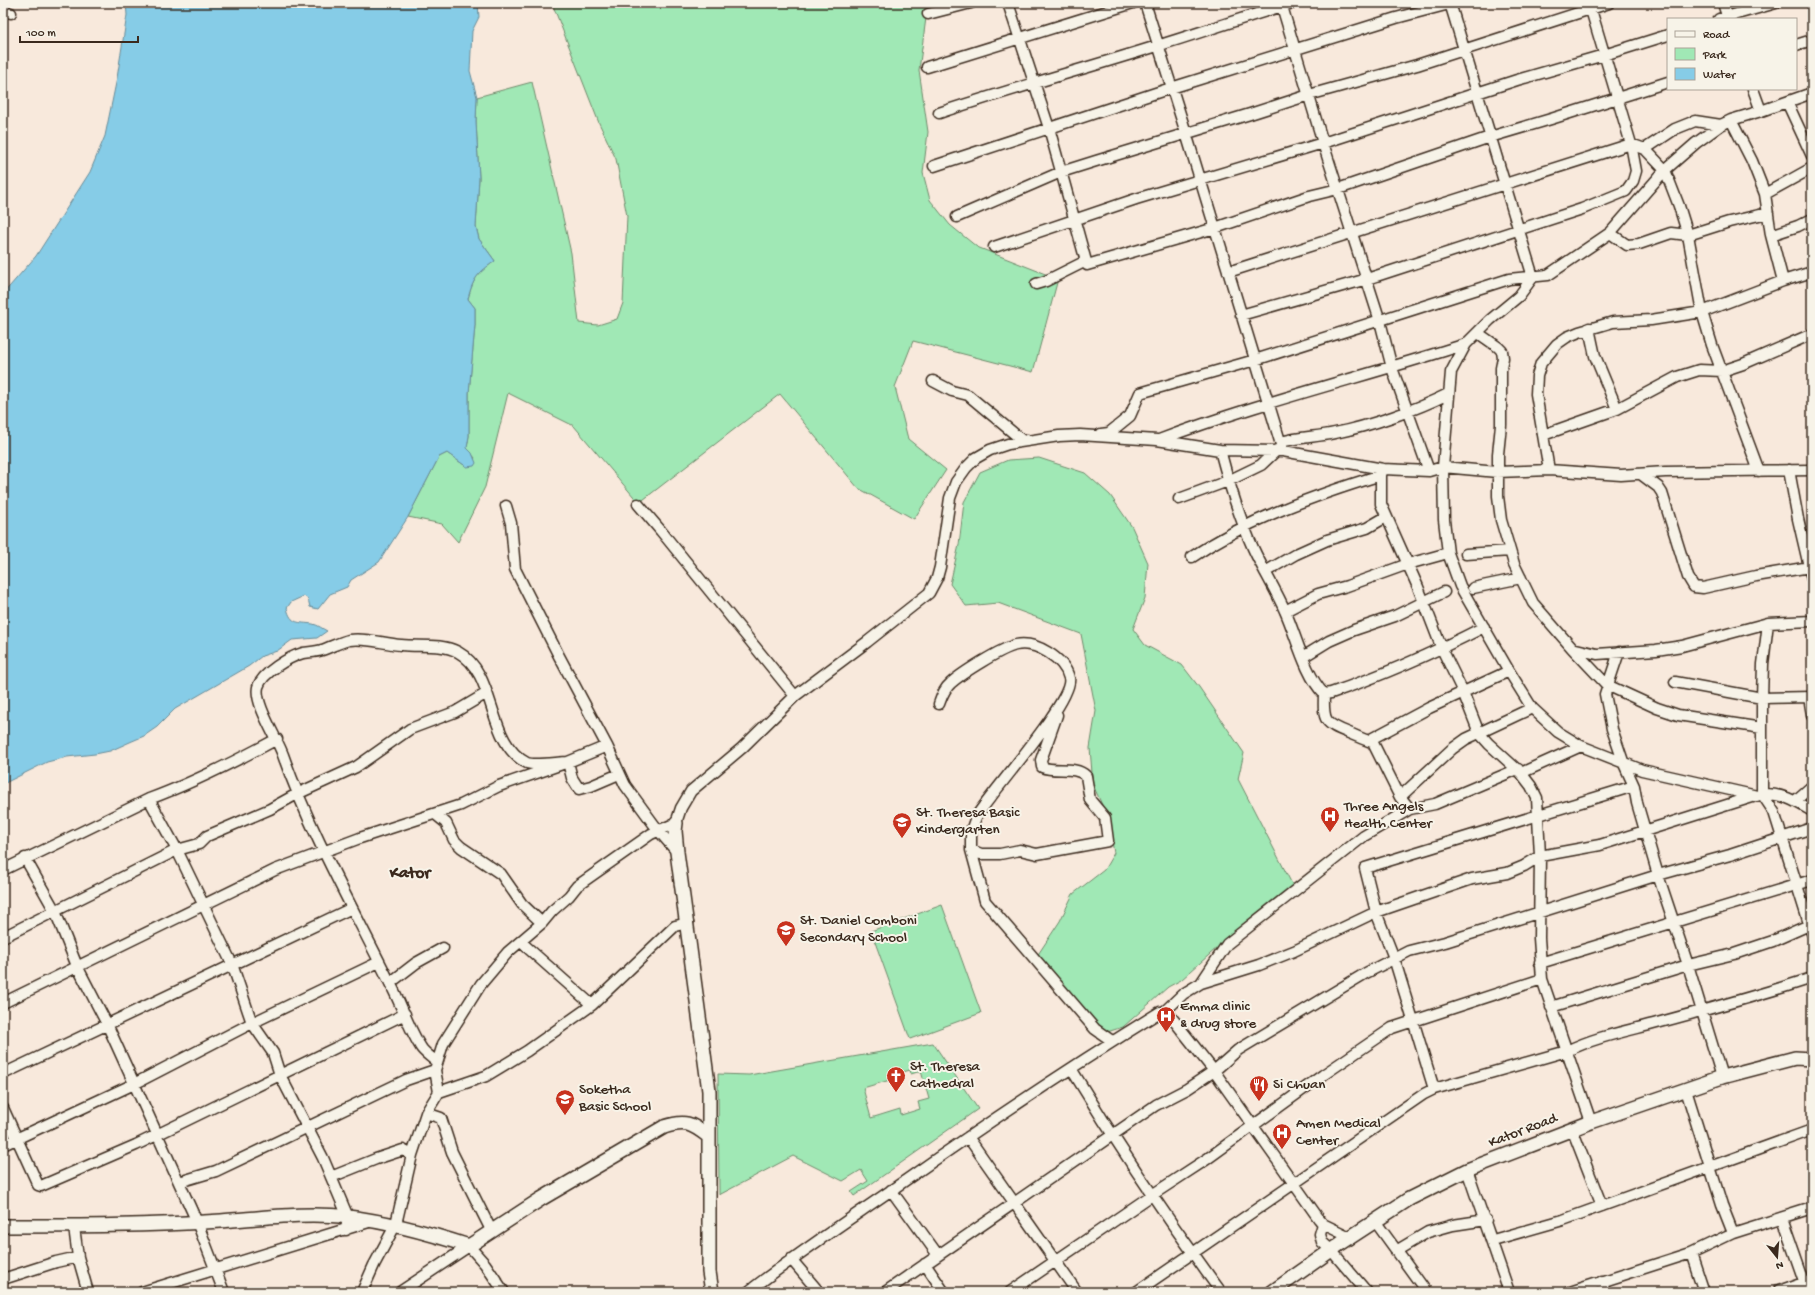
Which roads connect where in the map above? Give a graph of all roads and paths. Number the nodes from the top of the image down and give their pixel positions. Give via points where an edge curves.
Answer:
1 (971, 3) edge
2 (1008, 3) edge
3 (1133, 3) edge
4 (1145, 3) edge
5 (1293, 3) edge
6 (1451, 3) edge
7 (1609, 3) edge
8 (1723, 3) edge
9 (1776, 3) edge
10 (1281, 4) edge
11 (1590, 6) edge
12 (928, 14) dead end
13 (1725, 18) edge
14 (1667, 35) edge
15 (1021, 38) junction
16 (1812, 40) edge
17 (1797, 44) edge
18 (1158, 46) junction
19 (1464, 49) junction
20 (1295, 50) junction
21 (1604, 55) junction
22 (927, 67) dead end
23 (1035, 82) junction
24 (1667, 82) edge
25 (1171, 88) junction
26 (1754, 90) edge
27 (1477, 93) junction
28 (1812, 93) edge
29 (1308, 94) junction
30 (1617, 98) junction
31 (1788, 102) junction
32 (1761, 111) junction
33 (939, 113) dead end
34 (1731, 120) junction
35 (1721, 125) junction
36 (1049, 128) junction
37 (1186, 133) junction
38 (1490, 137) junction
39 (1323, 143) junction
40 (1631, 144) junction
41 (1645, 149) junction
42 (1812, 156) edge
43 (934, 166) dead end
44 (1812, 168) edge
45 (1665, 170) junction
46 (1061, 172) junction
47 (1200, 180) junction
48 (1504, 183) junction
49 (1338, 188) junction
50 (1765, 194) junction
51 (1768, 213) junction
52 (957, 217) dead end
53 (1075, 219) junction
54 (1812, 219) edge
55 (1215, 228) junction
56 (1518, 229) junction
57 (1352, 232) junction
58 (1610, 232) junction
59 (1688, 235) junction
60 (1771, 235) junction
61 (994, 247) dead end
62 (1086, 261) junction
63 (1228, 272) junction
64 (1812, 272) edge
65 (1533, 277) junction
66 (1367, 279) junction
67 (1783, 281) junction
68 (1036, 284) dead end
69 (1702, 312) junction
70 (1241, 315) junction
71 (1380, 321) junction
72 (1589, 328) junction
73 (1478, 333) junction
74 (1812, 334) edge
75 (1466, 344) junction
76 (1255, 360) junction
77 (1392, 368) junction
78 (1722, 371) junction
79 (932, 381) dead end
80 (1448, 394) junction
81 (1268, 403) junction
82 (1617, 409) junction
83 (1407, 411) junction
84 (1543, 435) junction
85 (1157, 440) junction
86 (1022, 441) junction
87 (1280, 448) junction
88 (1220, 450) junction
89 (1443, 467) junction
90 (1549, 470) junction
91 (1789, 470) junction
92 (1812, 470) edge
93 (1428, 471) junction
94 (1759, 471) junction
95 (1382, 472) junction
96 (1497, 472) junction
97 (1642, 475) junction
98 (1228, 481) junction
99 (1179, 498) dead end
100 (638, 504) dead end
101 (506, 506) dead end
102 (1386, 517) junction
103 (1244, 528) junction
104 (1510, 551) junction
105 (1448, 553) junction
106 (1466, 554) dead end
107 (1192, 557) dead end
108 (1408, 564) junction
109 (1810, 567) junction
110 (1265, 572) junction
111 (1521, 578) junction
112 (1812, 578) edge
113 (1473, 588) dead end
114 (1444, 592) dead end
115 (1424, 602) junction
116 (1286, 611) junction
117 (1812, 621) edge
118 (1768, 623) junction
119 (1484, 627) junction
120 (1442, 648) junction
121 (1572, 648) junction
122 (1619, 652) junction
123 (1303, 657) junction
124 (1509, 671) junction
125 (1675, 682) dead end
126 (1607, 685) junction
127 (1463, 692) junction
128 (487, 693) junction
129 (1324, 694) junction
130 (795, 696) junction
131 (1810, 697) edge
132 (1762, 698) junction
133 (1062, 700) junction
134 (939, 704) dead end
135 (1532, 708) junction
136 (1812, 715) edge
137 (1762, 728) junction
138 (1479, 733) junction
139 (277, 739) junction
140 (1372, 742) junction
141 (607, 746) junction
142 (1581, 746) junction
143 (568, 762) junction
144 (1624, 764) junction
145 (1519, 771) junction
146 (619, 774) junction
147 (1634, 786) junction
148 (1812, 786) edge
149 (297, 794) junction
150 (1759, 795) junction
151 (1400, 797) junction
152 (149, 799) junction
153 (1796, 801) junction
154 (1410, 809) junction
155 (1812, 811) edge
156 (434, 814) junction
157 (1537, 815) junction
158 (676, 823) junction
159 (1812, 828) edge
160 (658, 830) junction
161 (1645, 832) junction
162 (1782, 838) junction
163 (177, 850) junction
164 (971, 850) junction
165 (325, 851) junction
166 (677, 852) junction
167 (1540, 856) junction
168 (25, 858) junction
169 (3, 870) edge
170 (1658, 875) junction
171 (1812, 880) edge
172 (1797, 884) junction
173 (203, 904) junction
174 (352, 908) junction
175 (55, 911) junction
176 (1376, 912) junction
177 (1540, 912) junction
178 (1674, 922) junction
179 (542, 923) junction
180 (688, 923) junction
181 (1811, 929) edge
182 (3, 937) edge
183 (521, 942) junction
184 (443, 948) dead end
185 (1394, 958) junction
186 (379, 962) junction
187 (1540, 963) junction
188 (232, 964) junction
189 (1688, 965) junction
190 (77, 966) junction
191 (1812, 978) edge
192 (1542, 979) junction
193 (390, 982) junction
194 (1201, 983) junction
195 (3, 1003) edge
196 (592, 1005) junction
197 (1551, 1007) junction
198 (1702, 1011) junction
199 (1164, 1012) junction
200 (405, 1014) junction
201 (1414, 1022) junction
202 (252, 1023) junction
203 (107, 1024) junction
204 (1112, 1042) junction
205 (1567, 1051) junction
206 (1812, 1059) edge
207 (436, 1066) junction
208 (1072, 1070) junction
209 (1214, 1071) junction
210 (3, 1074) edge
211 (280, 1075) junction
212 (1722, 1077) junction
213 (134, 1084) junction
214 (1434, 1089) junction
215 (1686, 1090) junction
216 (439, 1092) junction
217 (3, 1108) edge
218 (426, 1113) junction
219 (1591, 1122) junction
220 (1253, 1126) junction
221 (308, 1128) junction
222 (1572, 1129) junction
223 (1812, 1130) edge
224 (158, 1135) junction
225 (708, 1136) junction
226 (1112, 1136) junction
227 (968, 1137) junction
228 (17, 1138) junction
229 (3, 1145) edge
230 (412, 1155) junction
231 (1710, 1166) junction
232 (1467, 1170) junction
233 (331, 1177) junction
234 (179, 1182) junction
235 (1293, 1183) junction
236 (891, 1190) junction
237 (1152, 1194) junction
238 (1014, 1204) junction
239 (1602, 1206) junction
240 (1812, 1208) edge
241 (348, 1217) junction
242 (1782, 1218) junction
243 (1486, 1220) junction
244 (372, 1221) junction
245 (1375, 1221) junction
246 (197, 1222) junction
247 (396, 1224) junction
248 (1323, 1224) junction
249 (3, 1226) edge
250 (74, 1227) junction
251 (346, 1230) junction
252 (492, 1230) junction
253 (1733, 1233) junction
254 (1350, 1237) junction
255 (1492, 1240) junction
256 (469, 1246) junction
257 (1331, 1250) junction
258 (1396, 1251) junction
259 (1192, 1253) junction
260 (1691, 1253) junction
261 (938, 1255) junction
262 (78, 1257) junction
263 (791, 1259) junction
264 (1056, 1261) junction
265 (925, 1264) junction
266 (216, 1270) junction
267 (3, 1279) edge
268 (1602, 1281) junction
269 (1808, 1285) edge
270 (1425, 1290) dead end
271 (88, 1292) edge
272 (142, 1292) edge
273 (224, 1292) edge
274 (362, 1292) edge
275 (400, 1292) edge
276 (504, 1292) edge
277 (712, 1292) edge
278 (748, 1292) edge
279 (819, 1292) edge
280 (885, 1292) edge
281 (944, 1292) edge
282 (1010, 1292) edge
283 (1077, 1292) edge
284 (1136, 1292) edge
285 (1221, 1292) edge
286 (1272, 1292) edge
287 (1367, 1292) edge
288 (1509, 1292) edge
289 (1570, 1292) edge
290 (1605, 1292) edge
291 (1704, 1292) edge
292 (1778, 1292) edge

1 - 12 street
2 - 15 street
3 - 15 street
4 - 18 street
5 - 10 street
6 - 19 street
6 - 20 street
7 - 11 street
8 - 13 street
9 - 13 street
10 - 18 street
10 - 20 street
11 - 19 street
11 - 21 street
14 - 21 street
15 - 22 street
15 - 23 street
16 - 17 street
18 - 23 street
18 - 25 street
19 - 27 street
19 - 29 street via 1417,65
20 - 25 street
20 - 29 street
21 - 27 street
21 - 30 street
23 - 33 street
23 - 36 street
24 - 30 street
25 - 36 street
25 - 37 street
26 - 32 street
27 - 38 street
27 - 39 street
28 - 31 street
29 - 37 street
29 - 39 street
30 - 38 street
30 - 40 street
31 - 32 street
31 - 42 street
32 - 34 street
34 - 35 street
34 - 50 street
35 - 41 street via 1695,121 1675,129
35 - 45 street
36 - 43 street
36 - 46 street
37 - 46 street
37 - 47 street
38 - 48 street
38 - 49 street
39 - 47 street
39 - 49 street
40 - 41 street
40 - 48 street
40 - 56 street via 1636,171 1626,191 1589,207
41 - 45 street
44 - 50 street
45 - 58 street
45 - 59 street
46 - 52 street
46 - 53 street
47 - 53 street
47 - 55 street
48 - 56 street
48 - 57 street
49 - 55 street
49 - 57 street
50 - 51 street
51 - 59 street
51 - 60 street
53 - 61 street
53 - 62 street
54 - 60 street
55 - 62 street via 1087,265
55 - 63 street
56 - 65 street
56 - 66 street
57 - 63 street
57 - 66 street
58 - 59 street via 1627,245 1639,244 1671,232
58 - 65 street via 1562,267 1548,275
59 - 69 street
60 - 67 street
62 - 68 street via 1046,282
63 - 70 street
64 - 67 street
65 - 71 street via 1509,279
65 - 73 street via 1519,296
66 - 70 street
66 - 71 street
67 - 69 street
69 - 72 street via 1656,320 1612,322
69 - 78 street
70 - 76 street
71 - 76 street
71 - 77 street
72 - 82 street via 1595,356
72 - 84 street via 1557,344 1541,363 1536,394
73 - 75 street
73 - 96 street via 1502,351 1503,358
74 - 78 street
75 - 77 street
75 - 80 street via 1451,372
76 - 81 street
76 - 86 street via 1140,393 1130,416 1109,433
77 - 81 street
77 - 83 street
78 - 82 street via 1699,370 1677,377
78 - 94 street
79 - 86 street via 952,391 968,395
80 - 83 street
80 - 89 street
81 - 85 street
81 - 87 street
82 - 84 street
83 - 87 street via 1351,430 1297,437
83 - 93 street
84 - 90 street
85 - 86 street via 1080,435
85 - 88 street
86 - 130 street via 990,450 976,458 956,482 950,498 940,567 929,593
87 - 88 street
87 - 95 street
87 - 98 street via 1261,465
88 - 98 street
89 - 93 street
89 - 96 street
89 - 105 street via 1444,520
90 - 96 street
90 - 97 street
91 - 92 street
91 - 94 street
91 - 109 street
93 - 95 street
94 - 97 street via 1665,472
95 - 102 street via 1381,504
95 - 103 street via 1319,495
96 - 104 street via 1501,520
97 - 109 street via 1658,487 1662,494 1688,578 1694,587 1703,588
98 - 99 street
98 - 103 street
100 - 130 street
101 - 141 street via 511,523 515,569
102 - 108 street
102 - 110 street via 1367,528 1327,540 1296,554
103 - 107 street via 1216,541
103 - 110 street
104 - 106 street
104 - 111 street
105 - 108 street
105 - 119 street via 1460,586
108 - 115 street
108 - 116 street via 1318,594
109 - 112 street
110 - 116 street
111 - 113 street
111 - 121 street via 1533,603
114 - 115 street
115 - 120 street
115 - 123 street via 1396,616 1329,640
116 - 123 street
117 - 118 street
118 - 122 street via 1682,646
118 - 132 street
119 - 120 street
119 - 124 street
120 - 127 street
120 - 129 street via 1364,682
121 - 122 street via 1597,654
121 - 126 street
122 - 126 street
123 - 129 street via 1318,688
124 - 127 street
124 - 135 street
125 - 132 street
126 - 137 street via 1678,715
126 - 144 street via 1605,694 1608,711
127 - 138 street
127 - 140 street via 1371,739
128 - 139 street via 475,668 468,659 457,652 429,646 401,646 373,640 346,640 324,649 294,656 262,680 258,686 258,698
128 - 143 street via 507,744 521,758 529,764
128 - 149 street via 455,712 410,729 356,767
129 - 140 street via 1326,721 1332,726
130 - 158 street via 742,748 691,791 680,808
131 - 132 street
131 - 136 street
132 - 137 street
133 - 134 street via 1070,684 1064,668 1037,646 1018,645 1004,649 951,683 942,694
133 - 164 street via 979,811 971,831
133 - 164 street via 1041,762 1044,768 1078,771 1086,776 1090,800 1105,818 1108,841 1037,854 1020,850 981,854
135 - 138 street
135 - 142 street via 1558,732
137 - 150 street
138 - 145 street
138 - 151 street via 1452,749
139 - 149 street
139 - 152 street via 244,757
140 - 151 street
141 - 143 street
141 - 146 street
142 - 144 street
142 - 145 street
143 - 146 street via 572,778 579,789
143 - 156 street via 498,786 461,805
144 - 147 street
144 - 150 street
145 - 154 street via 1435,804
145 - 157 street via 1537,798
146 - 160 street
147 - 157 street
147 - 161 street
148 - 153 street
149 - 163 street via 270,809 207,836 199,844
149 - 165 street
150 - 153 street via 1778,795
150 - 161 street
150 - 162 street via 1774,812
151 - 154 street
152 - 163 street
152 - 168 street
153 - 155 street
154 - 194 street via 1364,836 1250,925 1228,944
156 - 165 street
156 - 179 street via 446,823 454,840 461,847 502,874 522,904
157 - 167 street
157 - 176 street via 1365,868
158 - 160 street
158 - 166 street
159 - 162 street
160 - 166 street
160 - 179 street via 578,886
161 - 167 street via 1600,845
161 - 170 street
162 - 170 street
162 - 172 street
163 - 173 street
163 - 175 street
164 - 204 street via 985,902 1095,1029
165 - 173 street via 275,870
165 - 174 street
166 - 180 street
167 - 176 street via 1507,873 1472,879
167 - 177 street
168 - 169 street
168 - 175 street
170 - 177 street
170 - 178 street
171 - 172 street
172 - 178 street
172 - 181 street
173 - 188 street
173 - 190 street
174 - 186 street
174 - 188 street
175 - 182 street
175 - 190 street
176 - 185 street
176 - 194 street via 1294,951
177 - 185 street via 1409,951
177 - 187 street
178 - 187 street
178 - 189 street
179 - 183 street
180 - 196 street via 675,926
180 - 225 street via 709,1091
181 - 189 street via 1734,954
183 - 196 street
183 - 207 street via 508,952 481,984 443,1044
184 - 193 street
185 - 201 street
185 - 209 street via 1238,1050
186 - 193 street
186 - 202 street
187 - 192 street
188 - 202 street
188 - 203 street
189 - 197 street
189 - 198 street
190 - 195 street
190 - 203 street
191 - 198 street
192 - 197 street
192 - 201 street
193 - 200 street
194 - 199 street via 1183,994
196 - 216 street via 527,1051 486,1076
197 - 205 street
198 - 205 street via 1580,1044
198 - 212 street
199 - 204 street
199 - 209 street via 1168,1013
200 - 207 street via 422,1048
200 - 211 street
201 - 214 street
201 - 220 street via 1392,1028
202 - 211 street via 273,1053
202 - 213 street
203 - 210 street
203 - 213 street
204 - 208 street
205 - 214 street
205 - 219 street
206 - 212 street, Kator Road via 1795,1058
207 - 216 street
207 - 221 street
208 - 226 street
208 - 227 street
209 - 220 street
209 - 226 street via 1156,1105
211 - 221 street
211 - 224 street
212 - 215 street, Kator Road
213 - 224 street
213 - 228 street
214 - 235 street
215 - 219 street, Kator Road
215 - 231 street
216 - 218 street
217 - 228 street
218 - 230 street
218 - 252 street via 441,1118 452,1152
219 - 222 street, Kator Road
220 - 235 street
220 - 237 street
221 - 233 street
221 - 234 street via 216,1171
222 - 232 street, Kator Road
222 - 239 street
223 - 231 street
224 - 228 street via 41,1186 30,1170
224 - 234 street
225 - 252 street via 694,1125 679,1122 664,1126
225 - 277 street via 709,1272
226 - 237 street
226 - 238 street
227 - 236 street
227 - 238 street
228 - 229 street
230 - 233 street via 403,1150
230 - 247 street
231 - 239 street
231 - 253 street
232 - 243 street
232 - 245 street, Kator Road via 1414,1196
233 - 241 street
234 - 246 street
235 - 248 street
235 - 259 street
236 - 261 street
236 - 263 street
237 - 259 street
237 - 264 street
238 - 261 street
238 - 264 street
239 - 255 street
240 - 242 street
241 - 244 street
241 - 246 street via 309,1215
241 - 251 street
242 - 253 street
242 - 269 street
243 - 255 street
243 - 258 street via 1428,1232
244 - 247 street
244 - 251 street
245 - 254 street, Kator Road
245 - 258 street
246 - 250 street
246 - 266 street
247 - 256 street
247 - 274 street
248 - 254 street
248 - 257 street via 1320,1238
249 - 250 street
250 - 262 street
251 - 266 street
252 - 256 street
253 - 260 street
254 - 257 street, Kator Road
255 - 288 street
256 - 275 street
256 - 276 street
257 - 286 street, Kator Road
257 - 287 street
258 - 270 street
259 - 284 street
259 - 285 street
260 - 268 street
260 - 291 street
261 - 265 street
262 - 267 street
262 - 271 street
263 - 278 street
263 - 279 street
264 - 282 street
264 - 283 street
265 - 280 street
265 - 281 street
266 - 272 street
266 - 273 street
268 - 289 street
268 - 290 street
269 - 292 street

